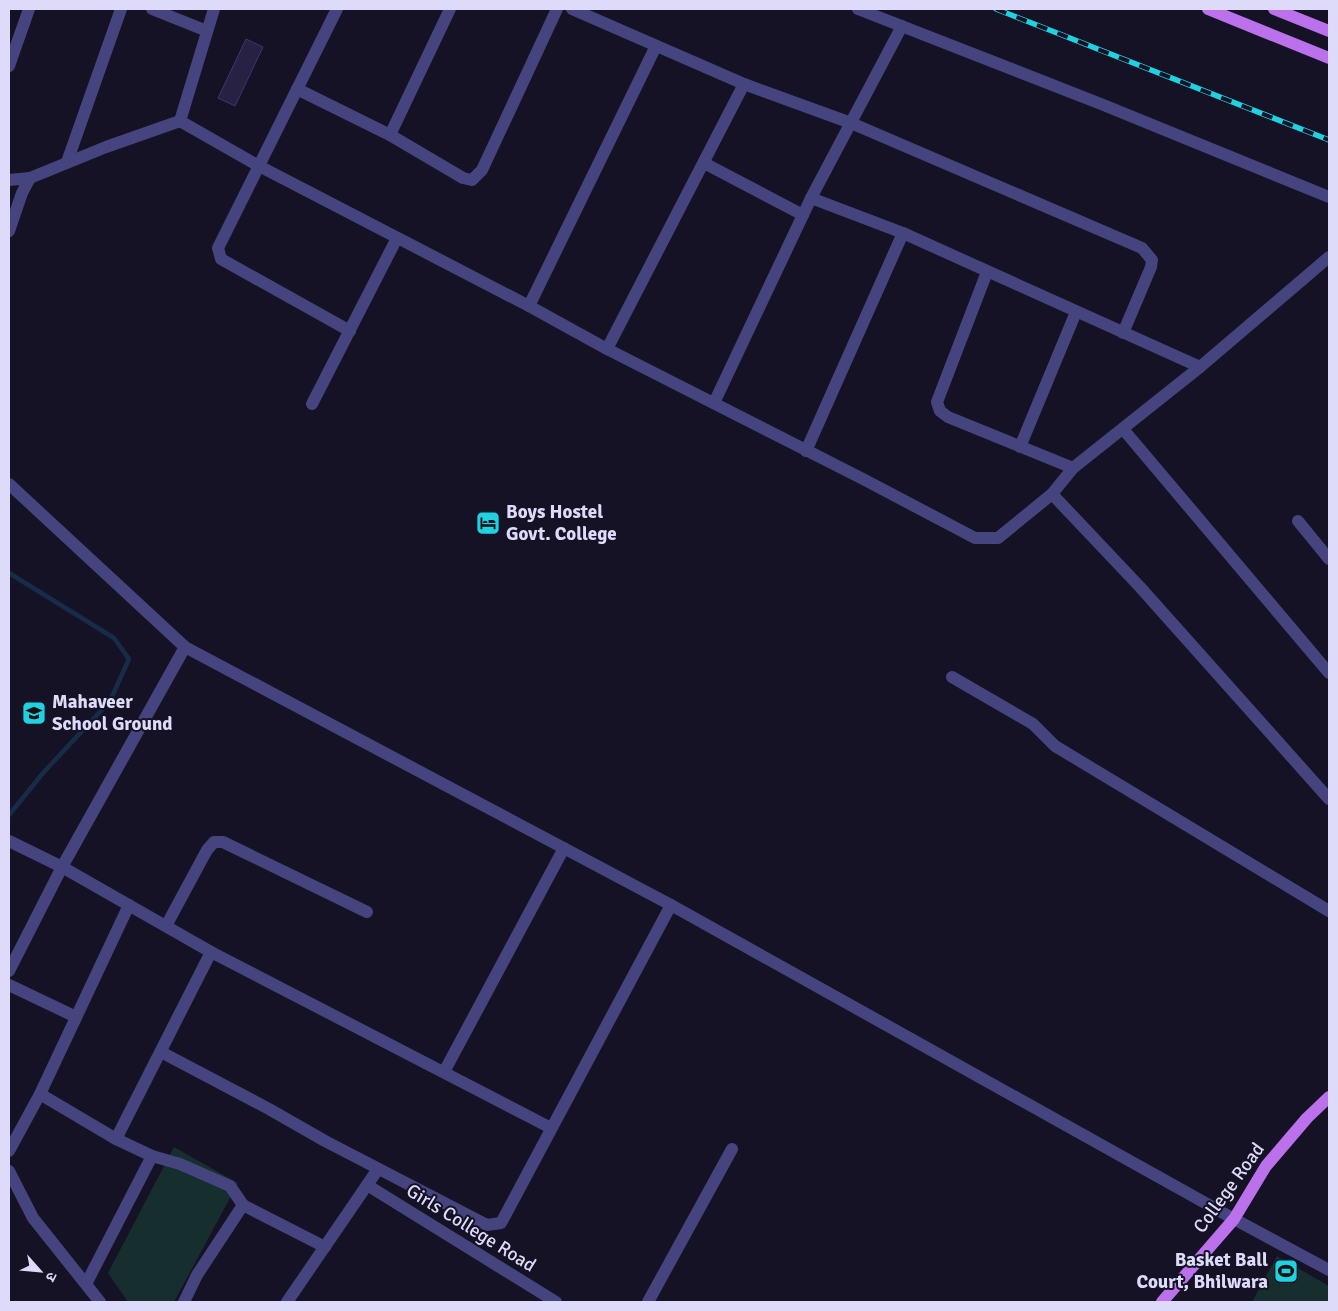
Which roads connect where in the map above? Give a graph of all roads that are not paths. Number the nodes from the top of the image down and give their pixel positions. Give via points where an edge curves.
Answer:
1 (29, 9) edge
2 (121, 9) edge
3 (152, 9) edge
4 (214, 9) edge
5 (337, 9) edge
6 (450, 9) edge
7 (557, 9) edge
8 (572, 9) edge
9 (858, 9) edge
10 (1208, 9) edge
11 (1274, 9) edge
12 (902, 26) junction
13 (208, 31) junction
14 (1329, 31) edge
15 (656, 46) junction
16 (1329, 58) edge
17 (9, 66) edge
18 (744, 84) junction
19 (297, 89) junction
20 (180, 121) junction
21 (852, 123) junction
22 (390, 135) junction
23 (67, 162) junction
24 (704, 163) junction
25 (259, 166) junction
26 (30, 178) junction
27 (9, 180) edge
28 (1329, 197) edge
29 (811, 198) junction
30 (803, 215) junction
31 (9, 230) edge
32 (903, 233) junction
33 (398, 238) junction
34 (1329, 258) edge
35 (987, 272) junction
36 (529, 306) junction
37 (1076, 312) junction
38 (350, 330) junction
39 (1123, 333) junction
40 (607, 349) junction
41 (1200, 367) junction
42 (714, 403) junction
43 (312, 404) dead end
44 (1123, 429) junction
45 (1020, 446) junction
46 (806, 451) junction
47 (1073, 468) junction
48 (9, 484) edge
49 (1052, 494) junction
50 (1298, 521) dead end
51 (1329, 559) edge
52 (185, 647) junction
53 (1329, 673) edge
54 (952, 677) dead end
55 (1329, 799) edge
56 (9, 841) edge
57 (564, 848) junction
58 (62, 867) junction
59 (129, 905) junction
60 (671, 905) junction
61 (1329, 911) edge
62 (367, 912) dead end
63 (166, 926) junction
64 (211, 952) junction
65 (9, 971) edge
66 (9, 985) edge
67 (76, 1018) junction
68 (161, 1052) junction
69 (444, 1072) junction
70 (40, 1094) junction
71 (1329, 1097) edge
72 (551, 1128) junction
73 (116, 1139) junction
74 (732, 1149) dead end
75 (9, 1151) edge
76 (152, 1156) junction
77 (378, 1169) junction
78 (9, 1171) edge
79 (367, 1185) junction
80 (243, 1204) junction
81 (1234, 1219) junction
82 (325, 1247) junction
83 (1329, 1270) edge
84 (86, 1284) junction
85 (100, 1302) edge
86 (184, 1302) edge
87 (287, 1302) edge
88 (556, 1302) edge
89 (648, 1302) edge
90 (1162, 1302) edge

1 - 17 street
2 - 23 street
3 - 13 street
4 - 13 street
5 - 19 street
6 - 22 street
7 - 22 street via 482,170 472,180 463,178
8 - 15 street
9 - 12 street
10 - 16 main road
11 - 14 main road
12 - 21 street
12 - 28 street
13 - 20 street
15 - 18 street
15 - 36 street
18 - 21 street
18 - 24 street
19 - 22 street
19 - 25 street
20 - 23 street
20 - 25 street
21 - 29 street
21 - 39 street via 1142,248 1152,260 1151,268
23 - 26 street
24 - 30 street
24 - 40 street
25 - 33 street
25 - 38 street via 218,248 221,259
26 - 27 street
26 - 31 street
29 - 30 street
29 - 32 street
30 - 42 street
32 - 35 street
32 - 46 street
33 - 36 street
33 - 38 street
34 - 41 street
35 - 37 street
35 - 45 street via 937,402 940,411 948,417
36 - 40 street
37 - 39 street
37 - 45 street
38 - 43 street
39 - 41 street
40 - 42 street
41 - 44 street
42 - 46 street
44 - 47 street
44 - 53 street
45 - 47 street
46 - 49 street via 975,538 998,538
47 - 49 street
48 - 52 street
49 - 55 street via 1140,587
50 - 51 street
52 - 57 street
52 - 58 street
54 - 61 street via 1033,724 1056,746
56 - 58 street
57 - 60 street
57 - 69 street
58 - 59 street
58 - 65 street
59 - 63 street
59 - 67 street
60 - 72 street
60 - 81 street
62 - 63 street via 224,842 214,842
63 - 64 street
64 - 68 street
64 - 69 street
66 - 67 street
67 - 70 street
68 - 73 street
68 - 77 street
69 - 72 street
70 - 73 street
70 - 75 street
71 - 81 main road, College Road via 1266,1166
72 - 77 street via 500,1223 487,1225
73 - 76 street
74 - 89 street
76 - 80 street via 180,1164 230,1186
76 - 84 street
77 - 79 street
78 - 84 street via 33,1218
79 - 82 street
79 - 88 street, Girls College Road
80 - 82 street
80 - 86 street via 197,1275
81 - 83 street
81 - 90 main road, College Road
82 - 87 street
84 - 85 street

